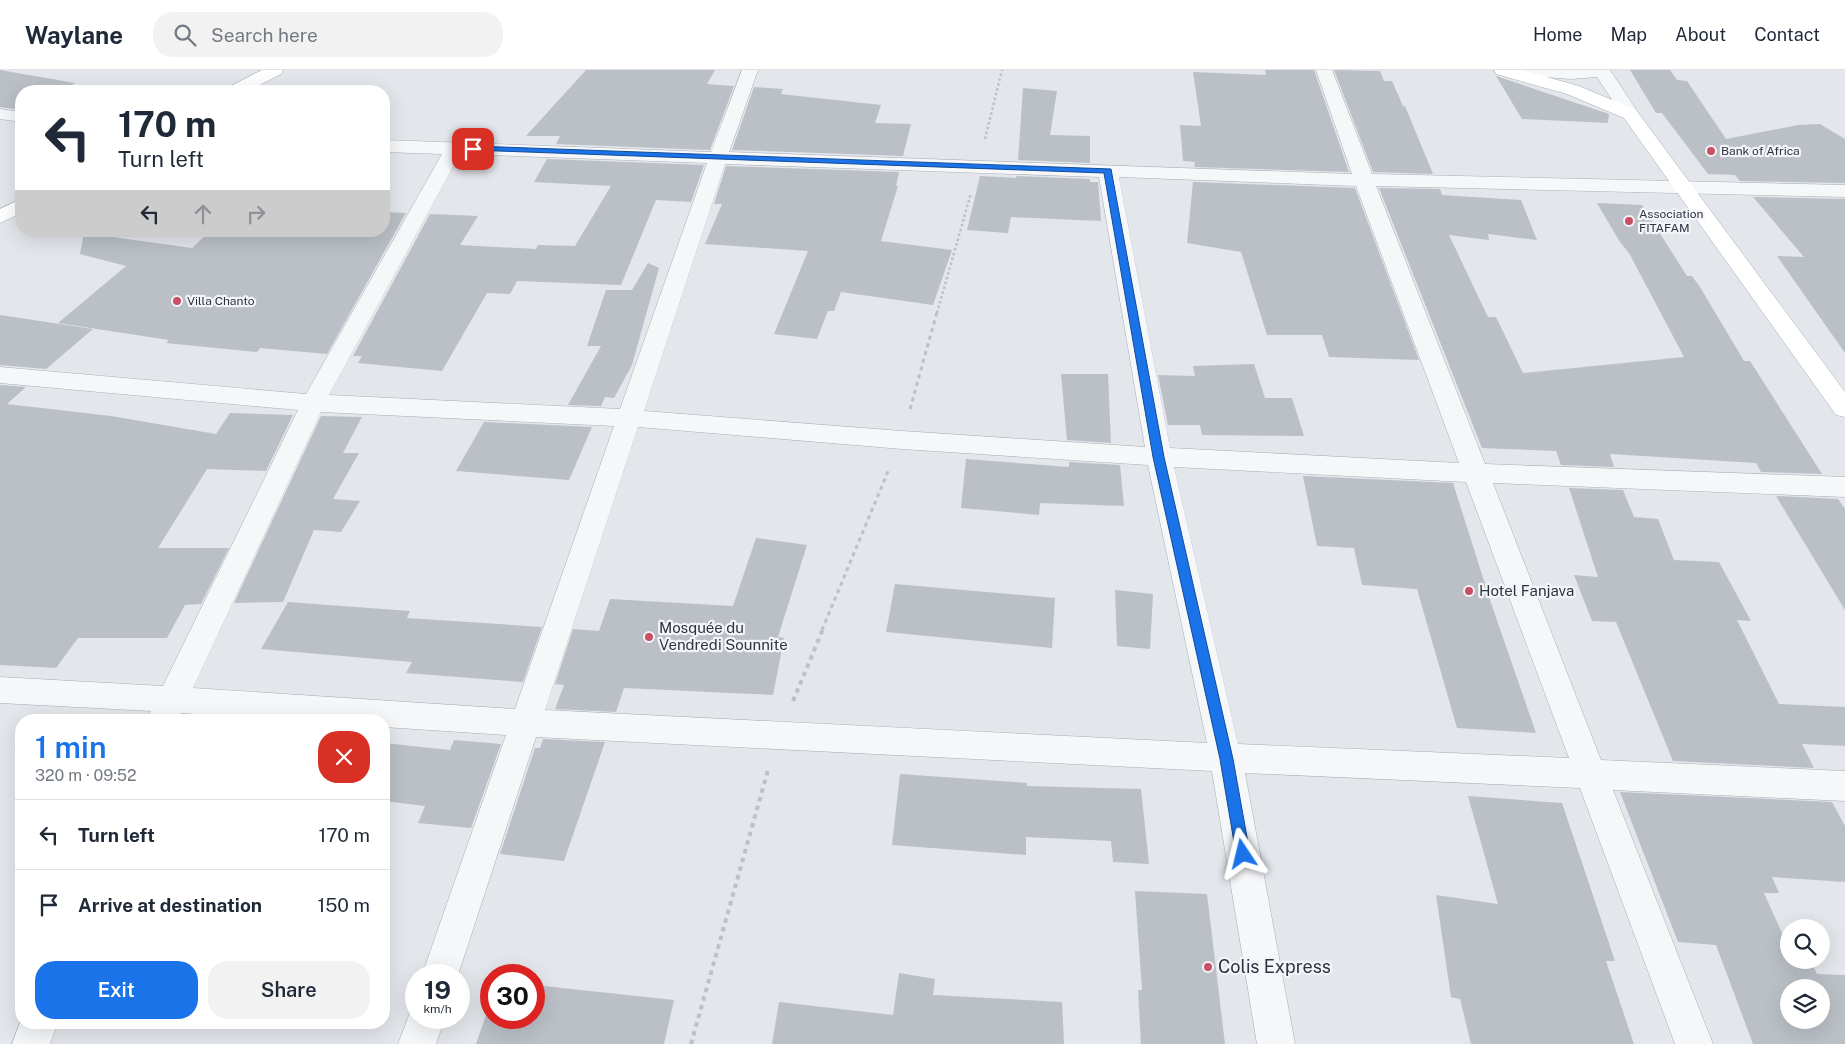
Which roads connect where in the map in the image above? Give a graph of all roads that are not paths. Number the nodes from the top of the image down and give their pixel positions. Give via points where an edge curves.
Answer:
1 (275, 70) edge
2 (750, 70) edge
3 (1324, 70) edge
4 (1502, 70) edge
5 (1518, 70) edge
6 (1602, 70) edge
7 (246, 85) edge
8 (0, 114) edge
9 (1630, 114) junction
10 (15, 116) edge
11 (390, 146) edge
12 (454, 148) junction
13 (718, 157) junction
14 (1108, 171) junction
15 (1364, 180) junction
16 (1684, 188) junction
17 (1845, 191) edge
18 (15, 208) edge
19 (0, 217) edge
20 (0, 375) edge
21 (313, 402) junction
22 (1845, 410) edge
23 (629, 418) junction
24 (1158, 457) junction
25 (1476, 473) junction
26 (1845, 487) edge
27 (0, 690) edge
28 (167, 709) edge
29 (295, 714) edge
30 (390, 718) edge
31 (525, 723) junction
32 (1226, 759) junction
33 (1589, 773) junction
34 (1845, 786) edge
35 (444, 964) edge
36 (37, 1029) edge
37 (422, 1029) edge
38 (31, 1044) edge
39 (417, 1044) edge
40 (1276, 1044) edge
41 (1694, 1044) edge

1 - 7 main road
2 - 13 street
3 - 15 street
4 - 9 main road via 1573,90
5 - 6 street via 1571,74
6 - 9 street
8 - 10 street
9 - 16 main road
11 - 12 street
12 - 13 street
12 - 21 street
13 - 14 street
13 - 23 street
14 - 15 street
14 - 24 street
15 - 16 street
15 - 25 street
16 - 17 street
16 - 22 main road
18 - 19 main road
20 - 21 street
21 - 23 street
21 - 28 street
23 - 24 street
23 - 31 street
24 - 25 street
24 - 32 street
25 - 26 street
25 - 33 street
27 - 28 street
28 - 29 street
30 - 31 street
31 - 32 street
31 - 35 street
32 - 33 street
32 - 40 street
33 - 34 street
33 - 41 street
36 - 38 street
37 - 39 street

